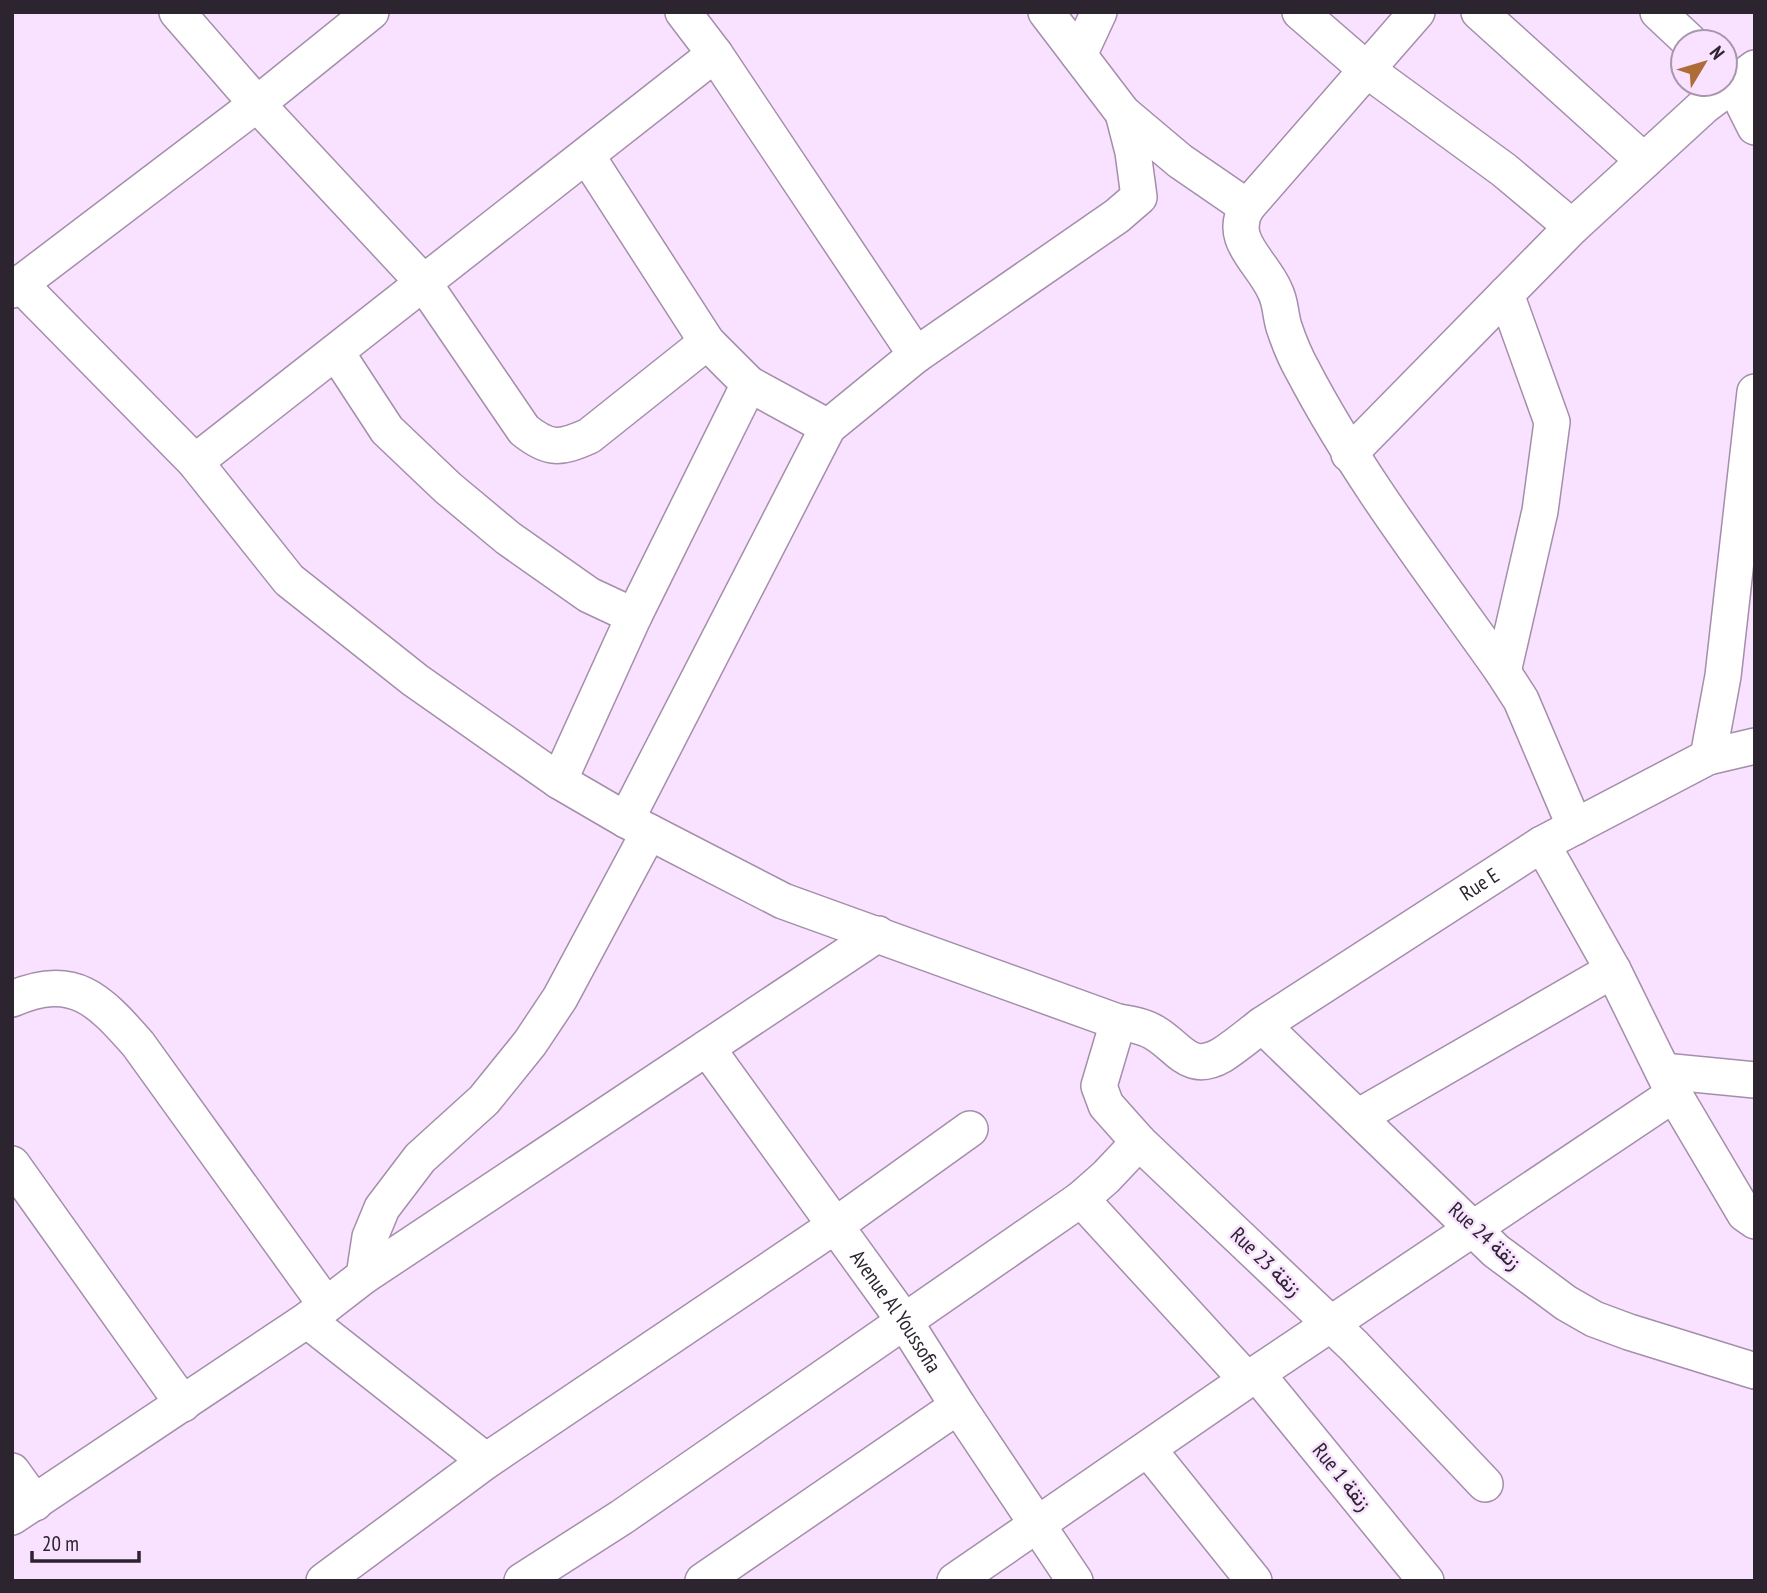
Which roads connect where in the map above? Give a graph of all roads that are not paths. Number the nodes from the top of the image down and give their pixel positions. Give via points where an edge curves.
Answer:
1 (177, 12) edge
2 (372, 12) edge
3 (683, 12) edge
4 (1046, 12) edge
5 (1099, 12) edge
6 (1300, 12) edge
7 (1417, 12) edge
8 (1479, 12) edge
9 (1658, 12) edge
10 (1675, 28) edge
11 (715, 54) junction
12 (1079, 55) junction
13 (1367, 70) junction
14 (1739, 78) edge
15 (1713, 98) edge
16 (257, 104) junction
17 (1123, 113) junction
18 (1755, 127) edge
19 (587, 156) junction
20 (1644, 161) junction
21 (1247, 206) junction
22 (1572, 228) junction
23 (423, 282) junction
24 (16, 287) edge
25 (1506, 294) junction
26 (707, 342) junction
27 (336, 352) junction
28 (916, 355) junction
29 (749, 384) junction
30 (1755, 392) edge
31 (828, 427) junction
32 (1349, 454) junction
33 (195, 462) junction
34 (634, 615) junction
35 (1755, 663) edge
36 (1503, 672) junction
37 (1723, 676) junction
38 (1755, 746) edge
39 (1708, 757) junction
40 (559, 781) junction
41 (637, 826) junction
42 (1574, 827) junction
43 (1542, 844) junction
44 (878, 934) junction
45 (1613, 970) junction
46 (12, 999) edge
47 (1118, 1023) junction
48 (1262, 1025) junction
49 (707, 1048) junction
50 (1755, 1080) edge
51 (1669, 1083) junction
52 (1358, 1117) junction
53 (970, 1129) dead end
54 (1139, 1142) junction
55 (12, 1164) edge
56 (1081, 1199) junction
57 (1755, 1221) edge
58 (836, 1225) junction
59 (1474, 1228) junction
60 (364, 1276) junction
61 (317, 1312) junction
62 (905, 1322) junction
63 (1331, 1324) junction
64 (1755, 1371) edge
65 (1252, 1377) junction
66 (183, 1404) junction
67 (958, 1406) junction
68 (1148, 1449) junction
69 (486, 1461) junction
70 (12, 1471) edge
71 (1485, 1484) dead end
72 (24, 1510) edge
73 (1038, 1525) junction
74 (713, 1579) edge
75 (324, 1581) edge
76 (522, 1581) edge
77 (955, 1581) edge
78 (1075, 1581) edge
79 (1254, 1581) edge
80 (1426, 1581) edge

1 - 16 street
2 - 16 street
3 - 11 street
4 - 12 street
5 - 12 street
6 - 13 street
7 - 13 street
8 - 20 street
9 - 10 street
11 - 19 street
11 - 28 street
12 - 17 street
13 - 21 street
13 - 22 street via 1504,170
14 - 18 street
15 - 20 street
16 - 23 street
16 - 24 street
17 - 21 street via 1180,161
17 - 28 street via 1139,197
19 - 23 street
19 - 26 street
20 - 22 street
21 - 32 street via 1240,218 1243,241 1275,288 1290,344
22 - 25 street
23 - 26 street via 524,430 540,443 570,445 589,436
23 - 27 street
24 - 33 street
25 - 32 street
25 - 36 street via 1552,422 1540,512
26 - 29 street
27 - 33 street
27 - 34 street via 387,430 448,488 508,538 589,595
28 - 31 street
29 - 31 street
29 - 34 street
30 - 37 street
31 - 41 street
32 - 36 street
33 - 40 street via 289,580 415,680
34 - 40 street
35 - 37 street
36 - 42 street via 1521,700
37 - 39 street
38 - 39 street, Rue E
39 - 42 street, Rue E
40 - 41 street
41 - 44 street via 783,901
41 - 60 street via 560,998 484,1100 420,1158 382,1208 370,1237
42 - 43 street, Rue E
43 - 45 street
43 - 48 street, Rue E
44 - 47 street
44 - 49 street
45 - 51 street
45 - 52 street
46 - 61 street via 35,990 76,990 114,1016 138,1044
47 - 48 street, Rue E via 1146,1028 1187,1059 1198,1062 1221,1055
47 - 54 street, Rue 23 زنقة via 1099,1086 1106,1105
48 - 52 street, Rue 24 زنقة
49 - 58 street, Avenue Al Youssofia
49 - 60 street
50 - 51 street
51 - 57 street via 1745,1214
51 - 59 street
52 - 59 street, Rue 24 زنقة
53 - 58 street
54 - 56 street
54 - 63 street, Rue 23 زنقة
55 - 66 street
56 - 62 street
56 - 65 street, Rue 1 زنقة
58 - 62 street, Avenue Al Youssofia
58 - 69 street
59 - 63 street
59 - 64 street, Rue 24 زنقة via 1506,1258 1594,1319
60 - 61 street
61 - 66 street
61 - 69 street
62 - 67 street, Avenue Al Youssofia
62 - 76 street
63 - 65 street
63 - 71 street, Rue 23 زنقة
65 - 68 street
65 - 80 street, Rue 1 زنقة
66 - 72 street
67 - 73 street, Avenue Al Youssofia
67 - 74 street
68 - 73 street
68 - 79 street
69 - 75 street
70 - 72 street
73 - 77 street
73 - 78 street, Avenue Al Youssofia

